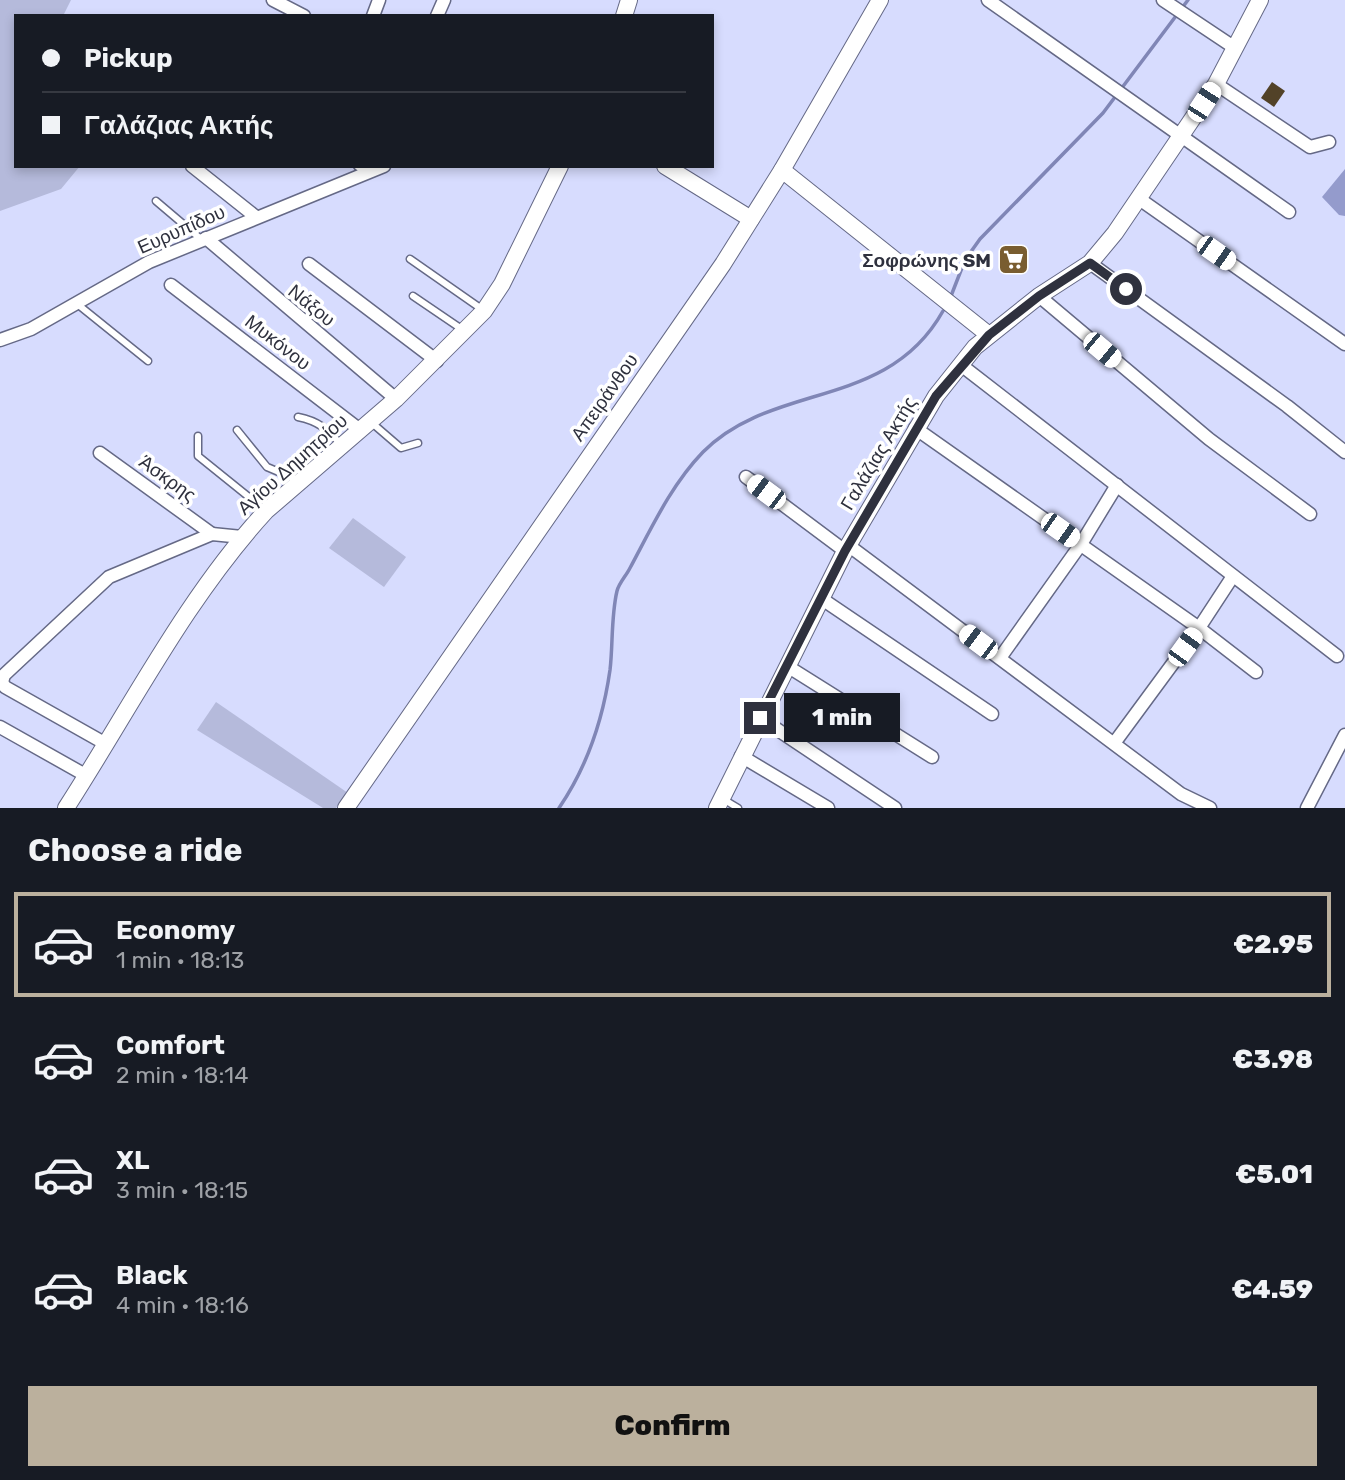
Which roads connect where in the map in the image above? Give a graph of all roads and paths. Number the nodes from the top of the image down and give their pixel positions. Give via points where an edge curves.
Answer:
1 (273, 0) edge
2 (880, 0) edge
3 (988, 0) edge
4 (1163, 0) edge
5 (1260, 0) edge
6 (300, 14) edge
7 (1235, 48) junction
8 (1216, 84) junction
9 (1181, 137) junction
10 (1329, 142) dead end
11 (195, 168) edge
12 (559, 168) edge
13 (668, 168) edge
14 (364, 169) edge
15 (782, 170) junction
16 (1138, 198) junction
17 (156, 201) dead end
18 (1289, 212) dead end
19 (256, 217) junction
20 (751, 219) junction
21 (204, 239) junction
22 (410, 259) dead end
23 (1090, 263) junction
24 (309, 264) dead end
25 (171, 285) dead end
26 (413, 296) dead end
27 (1039, 296) junction
28 (76, 303) junction
29 (484, 311) junction
30 (465, 332) junction
31 (989, 335) junction
32 (0, 340) edge
33 (1345, 344) edge
34 (437, 361) junction
35 (148, 362) dead end
36 (961, 365) junction
37 (396, 399) junction
38 (298, 417) dead end
39 (365, 426) junction
40 (915, 428) junction
41 (237, 430) dead end
42 (198, 436) dead end
43 (418, 443) dead end
44 (342, 447) junction
45 (1345, 452) edge
46 (100, 453) dead end
47 (746, 477) dead end
48 (299, 481) junction
49 (1117, 485) junction
50 (266, 511) junction
51 (1310, 514) dead end
52 (212, 534) junction
53 (242, 537) junction
54 (1081, 544) junction
55 (847, 548) junction
56 (1233, 576) junction
57 (822, 599) junction
58 (1199, 628) junction
59 (1337, 656) dead end
60 (1000, 658) junction
61 (787, 666) junction
62 (1256, 672) dead end
63 (992, 714) dead end
64 (760, 718) junction
65 (0, 727) edge
66 (1345, 735) edge
67 (1115, 742) junction
68 (106, 744) junction
69 (741, 756) junction
70 (932, 757) dead end
71 (87, 776) junction
72 (719, 803) edge
73 (66, 808) edge
74 (346, 808) edge
75 (738, 808) edge
76 (828, 808) edge
77 (895, 808) edge
78 (1210, 808) edge
79 (1307, 808) edge

1 - 6 street
2 - 15 street, Απειράνθου
3 - 9 street
4 - 7 street
5 - 7 street, Γαλάζιας Ακτής
7 - 8 street, Γαλάζιας Ακτής
8 - 9 street, Γαλάζιας Ακτής
8 - 10 street via 1310,147
9 - 16 street, Γαλάζιας Ακτής
9 - 18 street
11 - 19 street
12 - 29 street, Αγίου Δημητρίου
13 - 20 street
14 - 19 street, Ευρυπίδου via 310,198
15 - 20 street, Απειράνθου
15 - 31 street
16 - 23 street, Γαλάζιας Ακτής
16 - 33 street
17 - 21 lane
19 - 21 street, Ευρυπίδου
20 - 74 street, Απειράνθου
21 - 28 street, Ευρυπίδου via 149,262
21 - 37 street, Νάξου
22 - 29 lane
23 - 27 street, Γαλάζιας Ακτής
23 - 45 street
24 - 34 street
25 - 39 street, Μυκόνου
26 - 30 lane
27 - 31 street, Γαλάζιας Ακτής
27 - 51 street via 1209,439
28 - 32 street, Ευρυπίδου via 31,329
28 - 35 lane
29 - 30 street, Αγίου Δημητρίου
30 - 34 street, Αγίου Δημητρίου
31 - 36 street, Γαλάζιας Ακτής
34 - 37 street, Αγίου Δημητρίου
36 - 40 street, Γαλάζιας Ακτής
36 - 49 street
37 - 39 street, Αγίου Δημητρίου
38 - 44 lane via 327,428
39 - 43 lane via 401,448
39 - 44 street, Αγίου Δημητρίου
40 - 54 street
40 - 55 street, Γαλάζιας Ακτής
41 - 48 lane via 267,467
42 - 50 lane via 198,456
44 - 48 street, Αγίου Δημητρίου
46 - 52 street, Άσκρης
47 - 55 street
48 - 50 street, Αγίου Δημητρίου
49 - 54 street
49 - 56 street
50 - 53 street, Αγίου Δημητρίου
52 - 53 street
52 - 68 street via 108,577 4,675 5,687
53 - 68 street, Αγίου Δημητρίου
54 - 58 street
54 - 60 street
55 - 57 street, Γαλάζιας Ακτής
55 - 60 street
56 - 58 street
56 - 59 street
57 - 61 street, Γαλάζιας Ακτής
57 - 63 street
58 - 62 street
58 - 67 street
60 - 67 street
61 - 64 street, Γαλάζιας Ακτής
61 - 70 street
64 - 69 street, Γαλάζιας Ακτής
64 - 77 street
65 - 71 street
66 - 79 street
67 - 78 street via 1181,794
68 - 71 street, Αγίου Δημητρίου
69 - 72 street, Γαλάζιας Ακτής
69 - 76 street
71 - 73 street, Αγίου Δημητρίου
72 - 75 lane

